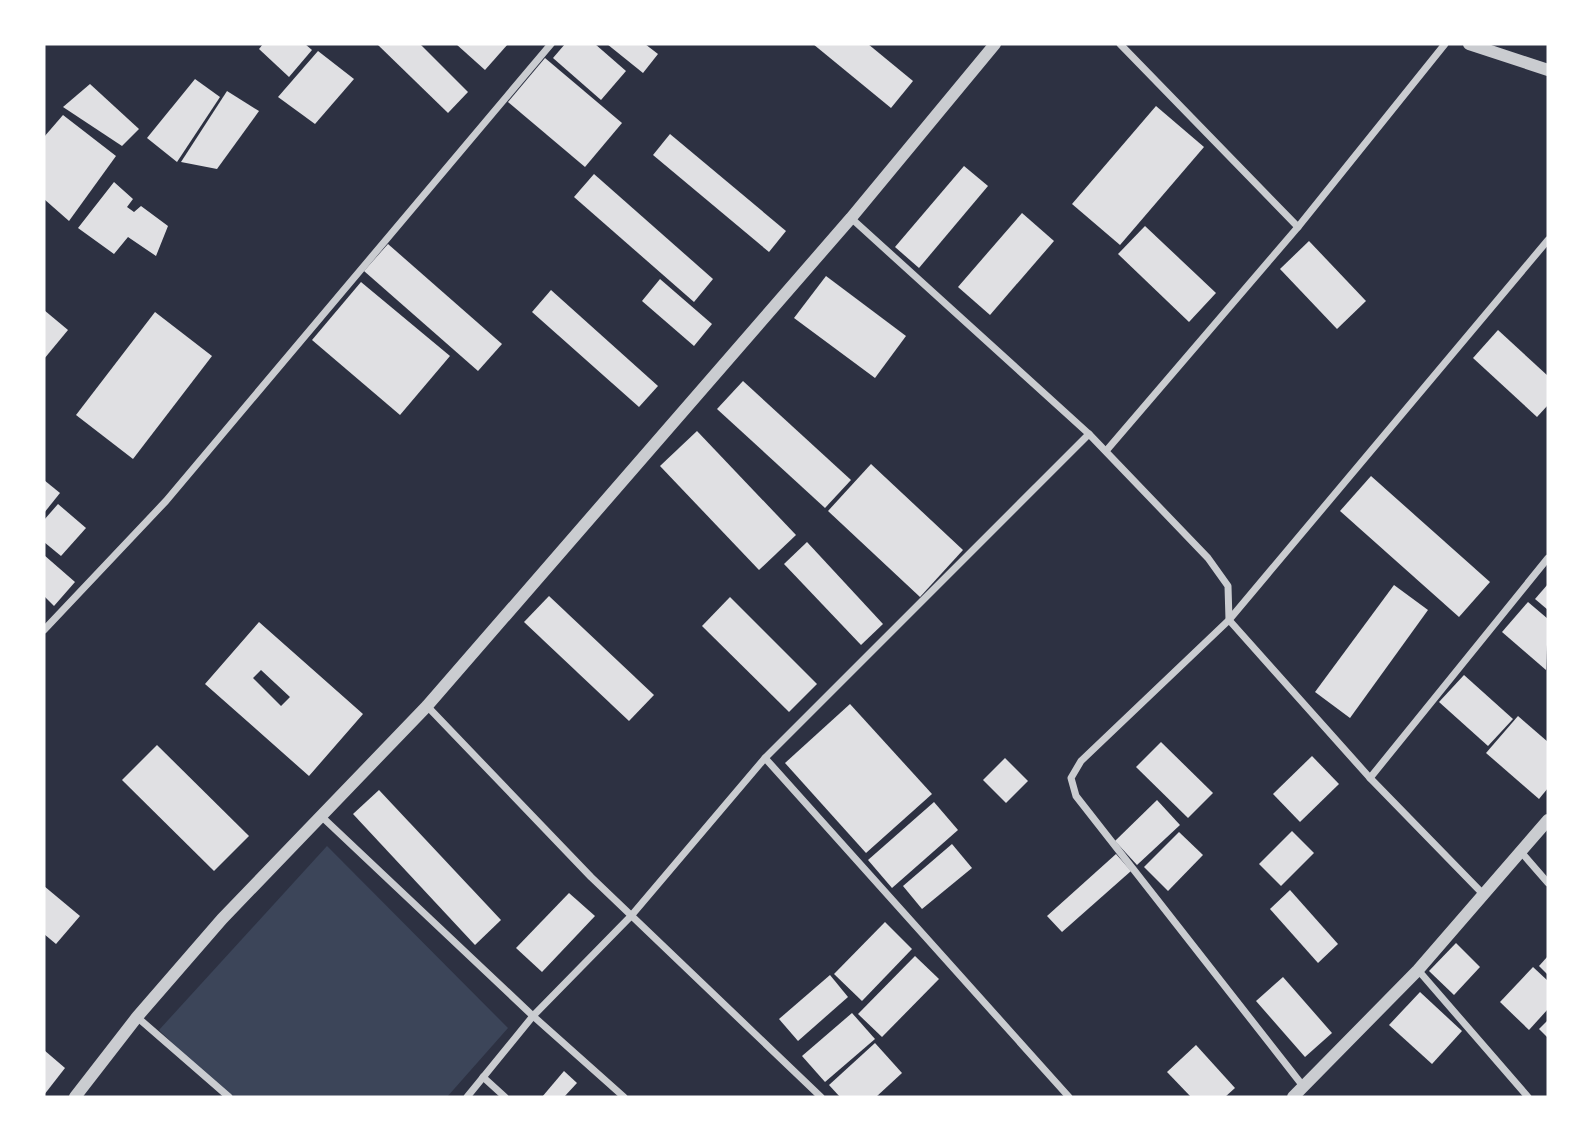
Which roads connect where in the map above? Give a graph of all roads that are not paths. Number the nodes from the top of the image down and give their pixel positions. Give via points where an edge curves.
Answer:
1 (551, 44) edge
2 (995, 44) edge
3 (1120, 44) edge
4 (1445, 44) edge
5 (1469, 44) edge
6 (1548, 70) edge
7 (851, 218) junction
8 (1298, 227) junction
9 (1548, 240) edge
10 (1089, 434) junction
11 (1106, 451) junction
12 (1548, 558) edge
13 (1229, 620) junction
14 (44, 630) edge
15 (427, 706) junction
16 (765, 758) junction
17 (1370, 778) junction
18 (320, 815) junction
19 (1548, 820) edge
20 (1522, 853) junction
21 (1548, 883) edge
22 (1485, 895) junction
23 (631, 916) junction
24 (1418, 970) junction
25 (533, 1016) junction
26 (137, 1017) junction
27 (482, 1077) junction
28 (1303, 1086) junction
29 (75, 1097) edge
30 (229, 1097) edge
31 (467, 1097) edge
32 (505, 1097) edge
33 (624, 1097) edge
34 (821, 1097) edge
35 (1069, 1097) edge
36 (1293, 1097) edge
37 (1528, 1097) edge

1 - 14 street via 166,501
2 - 7 street
3 - 8 street
4 - 8 street
5 - 6 street
7 - 10 street
7 - 15 street
8 - 11 street
9 - 13 street
10 - 11 street
10 - 16 street
11 - 13 street via 1208,558 1228,586
12 - 17 street
13 - 17 street
13 - 28 street via 1081,761 1071,778 1072,788
15 - 18 street
15 - 23 street
16 - 23 street
16 - 35 street
17 - 22 street
18 - 25 street
18 - 26 street
19 - 20 street
20 - 21 street
20 - 22 street
22 - 24 street
23 - 25 street
23 - 34 street
24 - 28 street
24 - 37 street
25 - 27 street
25 - 33 street
26 - 29 street
26 - 30 street
27 - 31 street
27 - 32 street
28 - 36 street

